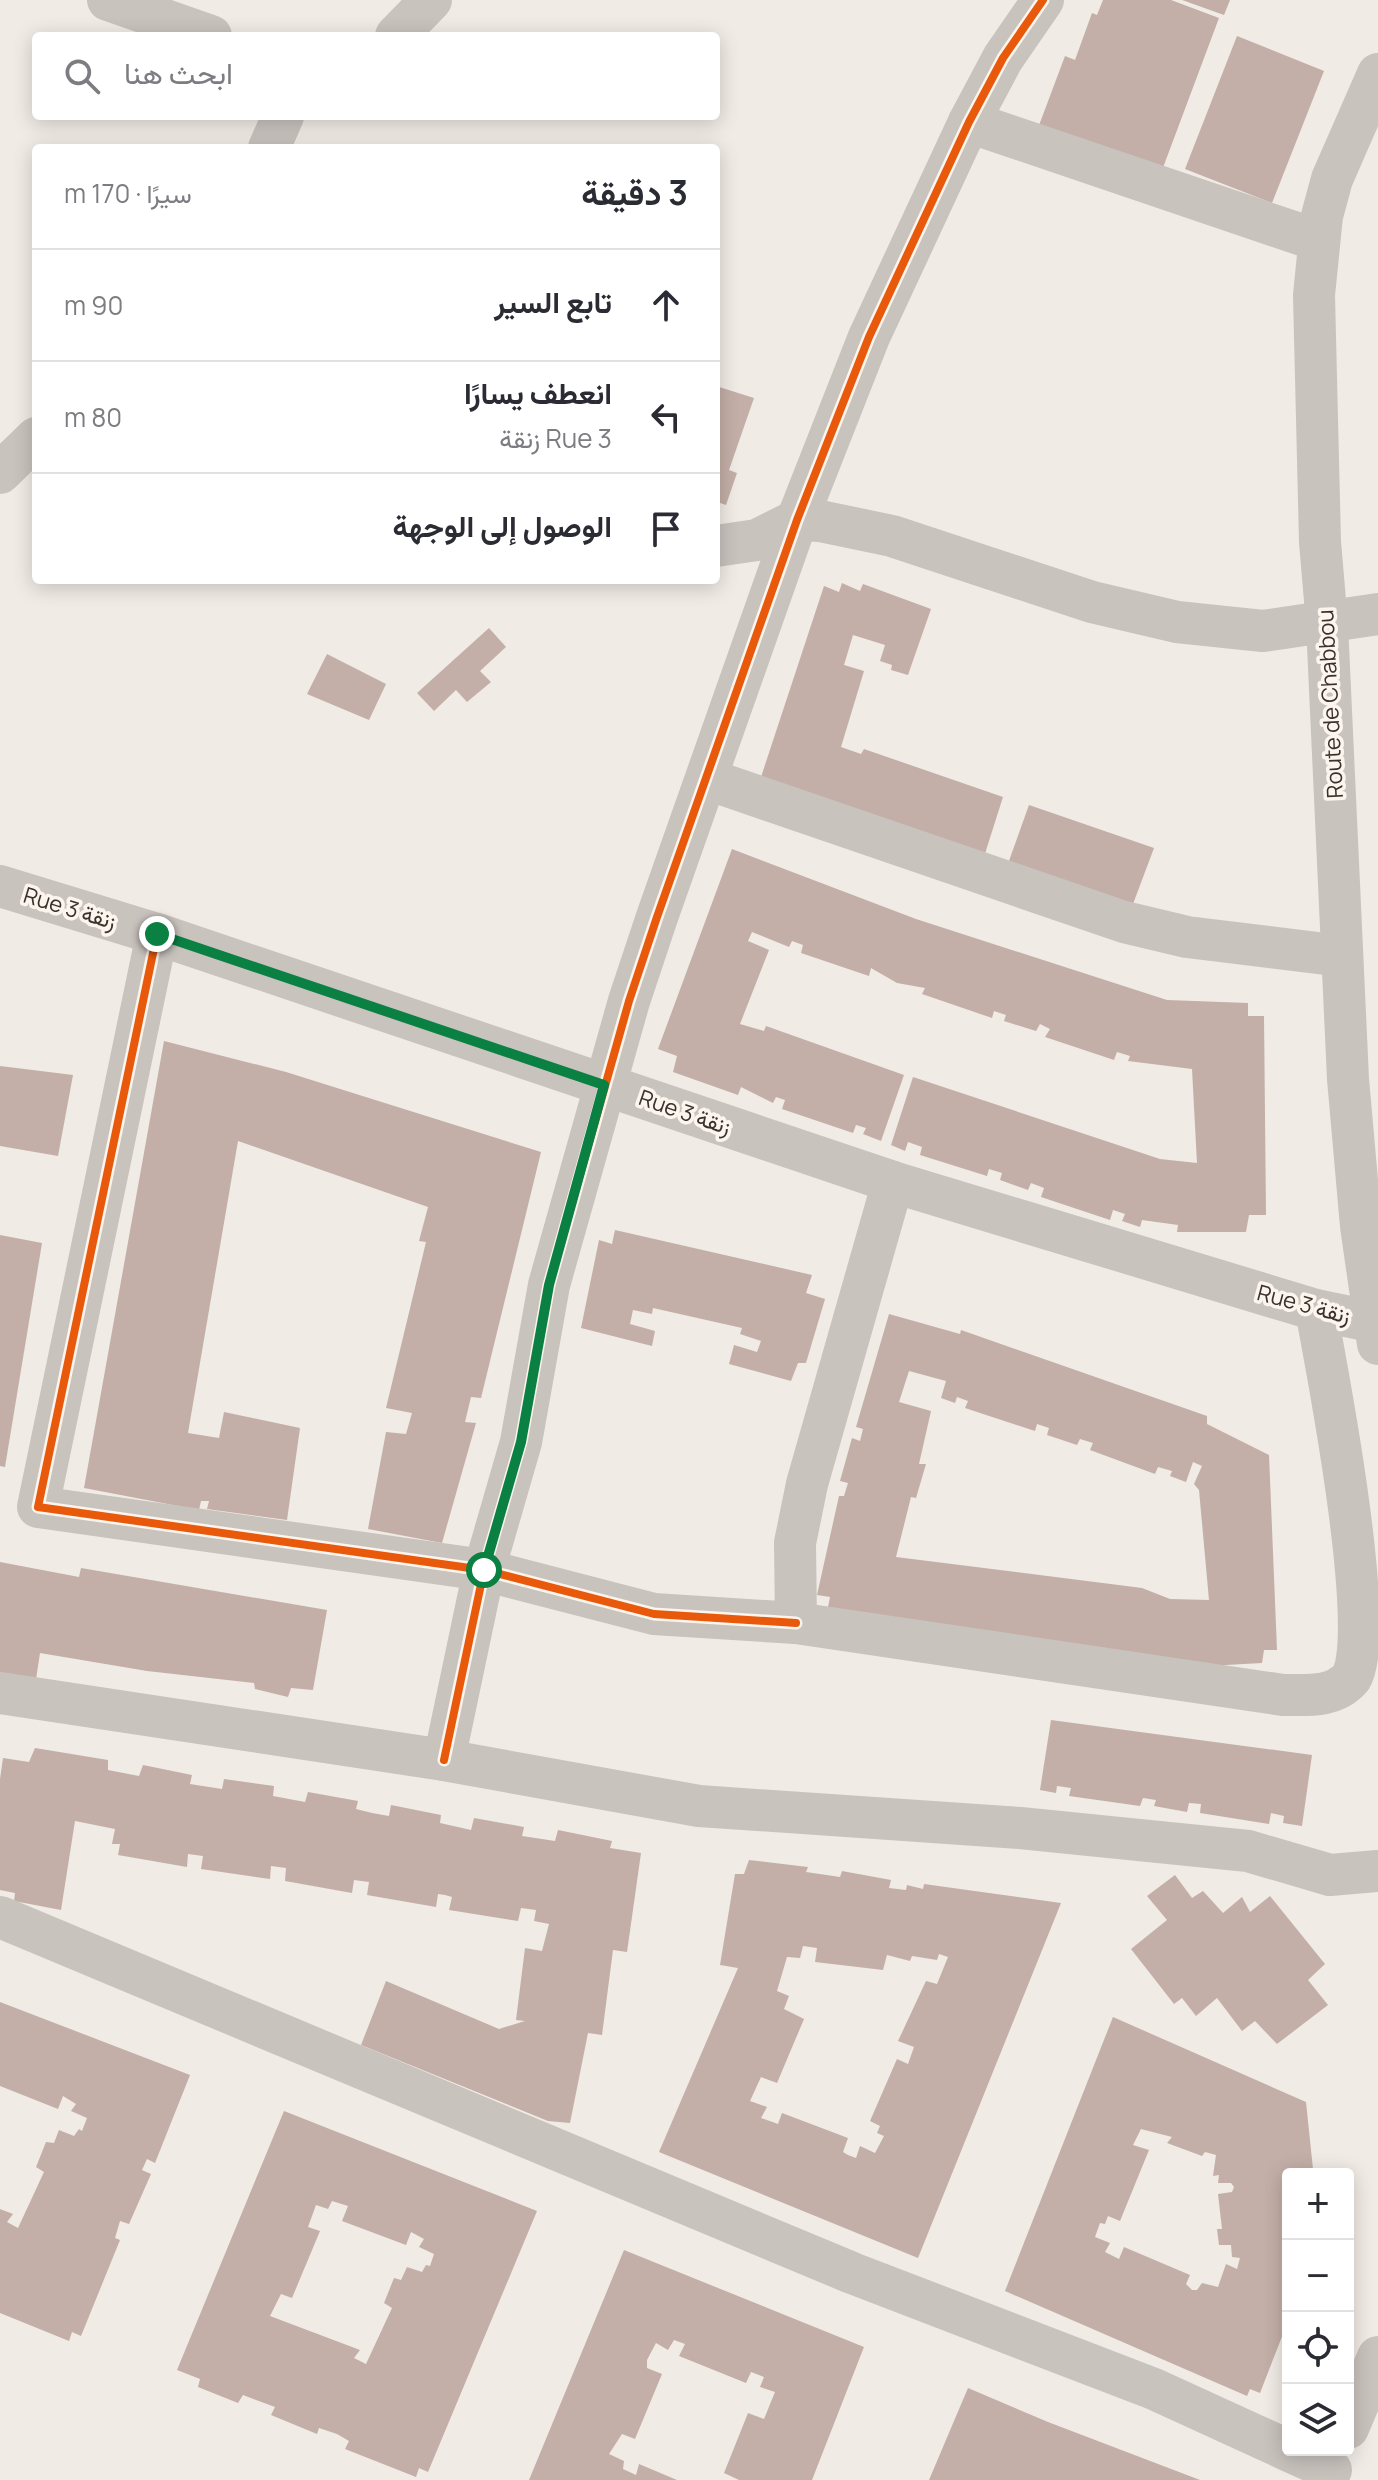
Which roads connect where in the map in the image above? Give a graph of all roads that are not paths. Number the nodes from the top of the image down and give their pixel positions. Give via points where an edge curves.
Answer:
1 (108, 0) edge
2 (431, 0) edge
3 (1043, 0) edge
4 (200, 32) edge
5 (400, 32) edge
6 (1378, 74) edge
7 (281, 120) edge
8 (969, 122) junction
9 (271, 144) edge
10 (1317, 240) junction
11 (32, 442) edge
12 (0, 473) edge
13 (797, 520) junction
14 (720, 545) edge
15 (1378, 614) edge
16 (1327, 624) junction
17 (707, 779) junction
18 (0, 886) edge
19 (157, 934) junction
20 (1342, 956) junction
21 (1363, 1079) edge
22 (604, 1085) junction
23 (893, 1182) junction
24 (1316, 1310) junction
25 (1376, 1333) edge
26 (484, 1570) junction
27 (796, 1623) junction
28 (0, 1693) edge
29 (444, 1760) junction
30 (1378, 1871) edge
31 (0, 1917) edge
32 (1378, 2357) edge
33 (1354, 2414) edge
34 (1332, 2467) edge

1 - 4 street
2 - 5 street
3 - 8 street via 1003,58
6 - 10 street, Route de Chabbou via 1332,179
7 - 9 street
8 - 10 street
8 - 13 street via 900,265
10 - 16 street, Route de Chabbou via 1315,363
11 - 12 street
13 - 14 street via 757,540
13 - 16 street via 845,524 892,536 1143,616 1234,631
13 - 17 street
15 - 16 street
16 - 20 street, Route de Chabbou
17 - 20 street via 1124,922 1187,937
17 - 22 street
18 - 19 street, Rue 3 زنقة
19 - 22 street, Rue 3 زنقة
19 - 26 street via 38,1507
20 - 21 street, Route de Chabbou
21 - 25 street, Route de Chabbou via 1361,1226
22 - 23 street, Rue 3 زنقة
22 - 26 street via 549,1285 521,1442
23 - 24 street, Rue 3 زنقة
23 - 27 street via 807,1484 795,1543
24 - 25 street, Rue 3 زنقة
24 - 27 street via 1361,1562 1365,1635 1360,1662 1338,1690 1283,1695
26 - 27 street via 654,1614
26 - 29 street
28 - 29 street
29 - 30 street via 699,1806 1020,1828 1248,1851 1330,1875
31 - 34 street via 852,2273 1154,2389
32 - 33 street

